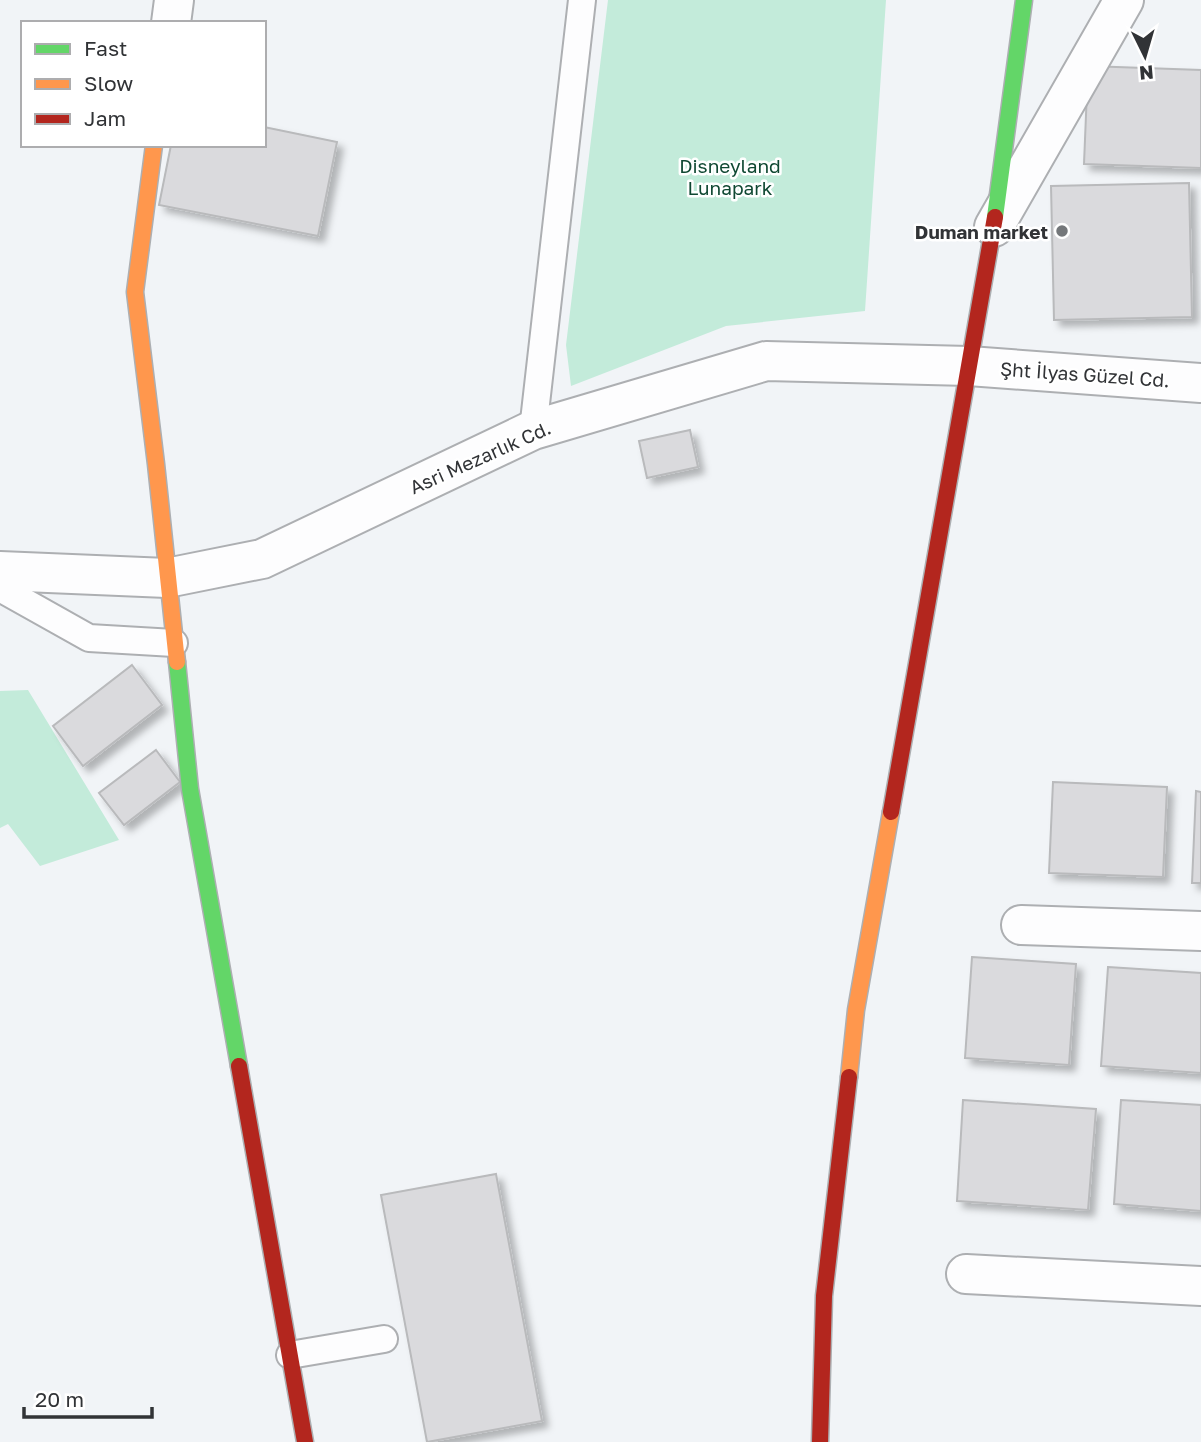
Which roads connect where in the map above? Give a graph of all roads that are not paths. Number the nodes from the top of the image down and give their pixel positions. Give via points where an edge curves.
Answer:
1 (174, 0) edge
2 (582, 0) edge
3 (1024, 0) edge
4 (1124, 0) edge
5 (171, 21) edge
6 (155, 147) edge
7 (994, 227) junction
8 (969, 366) junction
9 (1201, 383) edge
10 (533, 430) junction
11 (0, 571) edge
12 (167, 579) junction
13 (0, 588) edge
14 (174, 643) junction
15 (1021, 925) dead end
16 (1201, 931) edge
17 (966, 1274) dead end
18 (1201, 1286) edge
19 (384, 1339) dead end
20 (290, 1355) junction
21 (305, 1442) edge
22 (820, 1442) edge

1 - 5 street
2 - 10 lane
3 - 7 street
4 - 7 street
6 - 12 street via 135,292
7 - 8 street
8 - 9 street, Şht İlyas Güzel Cd.
8 - 10 street, Asri Mezarlık Cd. via 766,361
8 - 22 street via 856,1010 824,1296
10 - 12 street, Asri Mezarlık Cd. via 262,559
11 - 12 street, Asri Mezarlık Cd.
12 - 14 street
13 - 14 lane via 89,638
14 - 20 street via 191,789
15 - 16 street
17 - 18 street
19 - 20 lane
20 - 21 street

